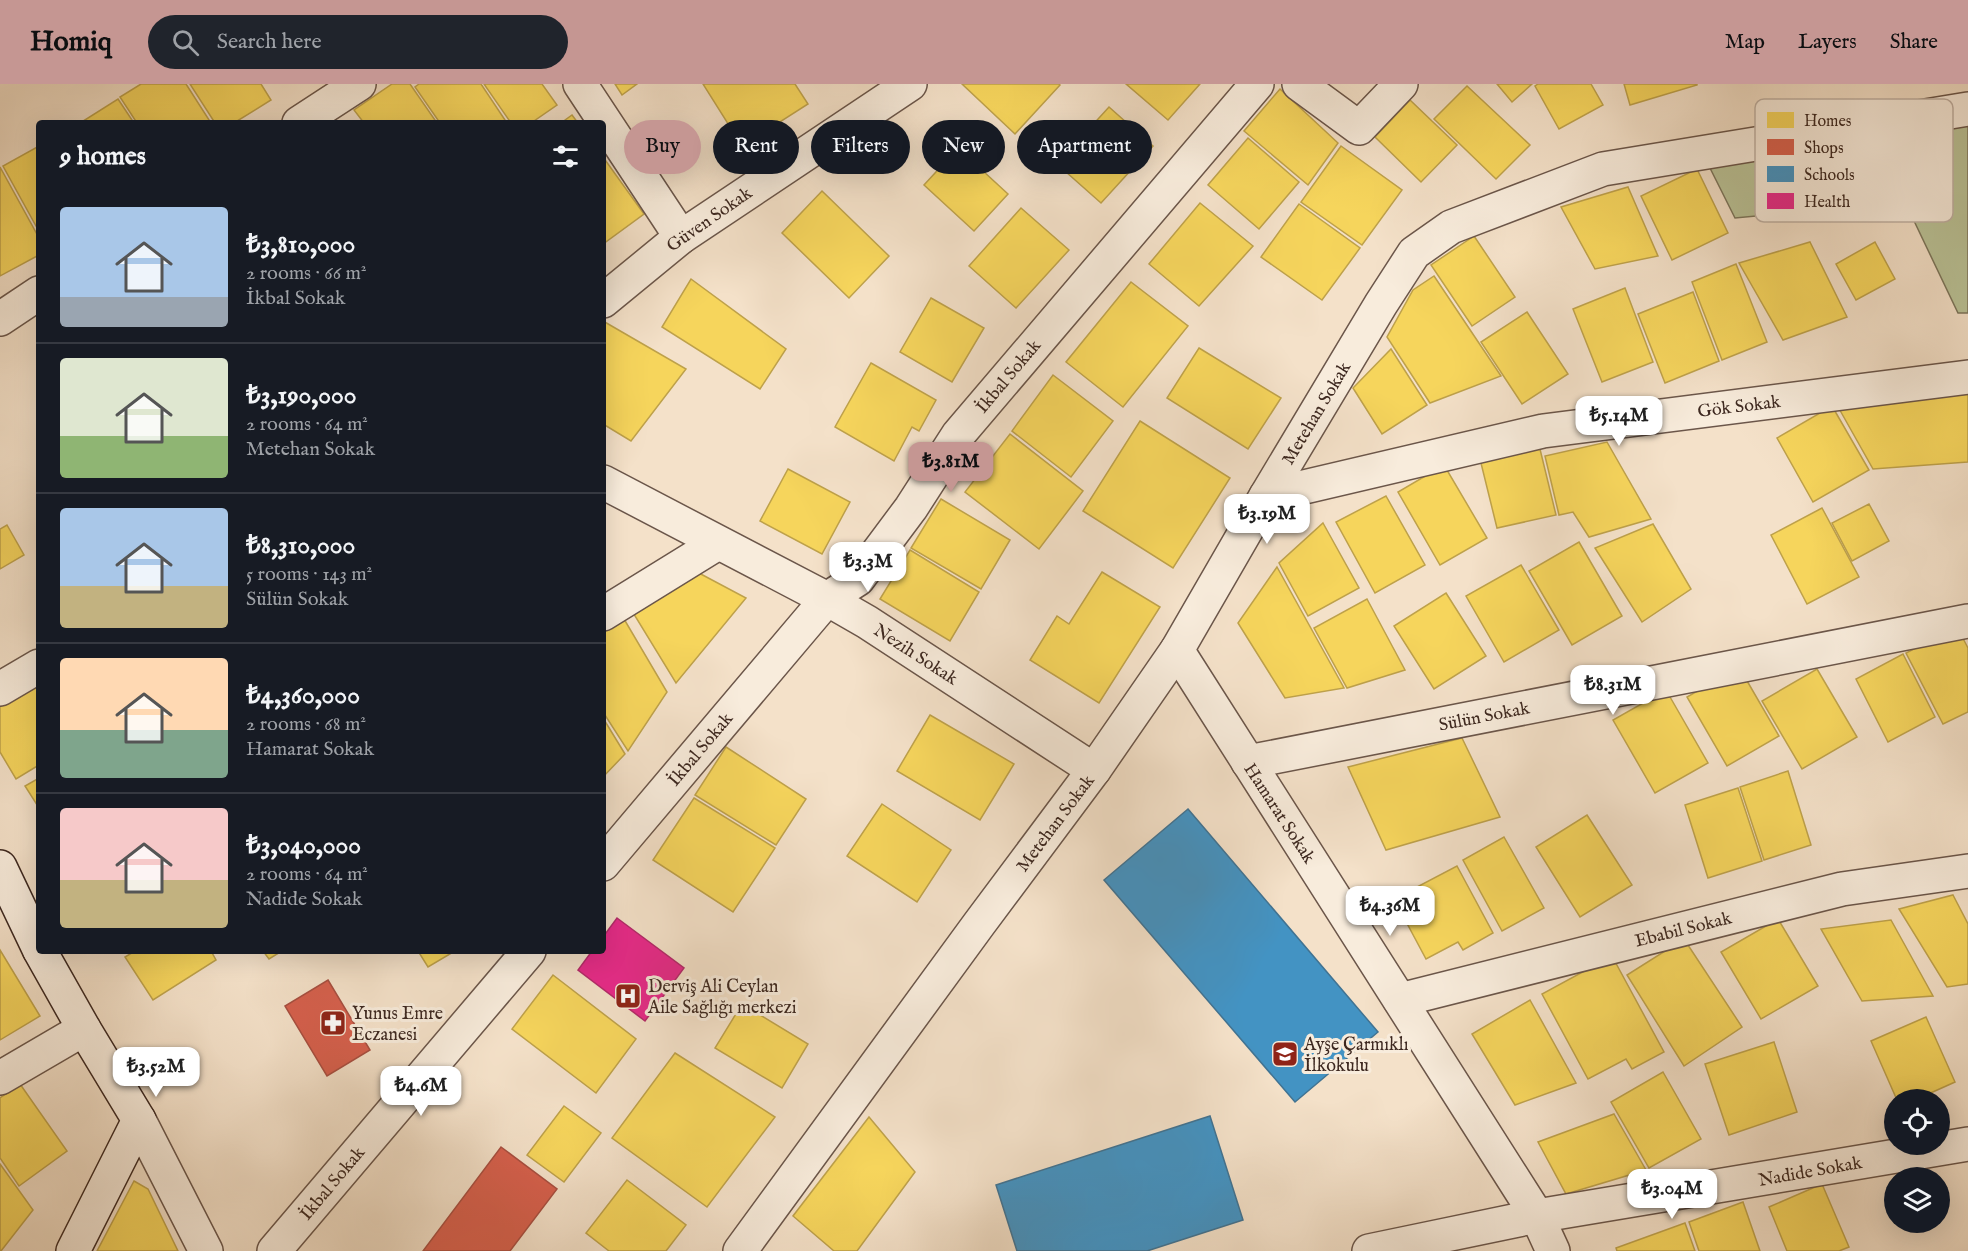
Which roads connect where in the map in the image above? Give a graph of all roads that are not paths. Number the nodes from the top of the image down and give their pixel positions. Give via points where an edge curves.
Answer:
1 (359, 84) edge
2 (580, 84) edge
3 (910, 84) edge
4 (1257, 84) edge
5 (1299, 84) edge
6 (1401, 84) edge
7 (1968, 109) edge
8 (1953, 111) edge
9 (304, 120) edge
10 (604, 120) edge
11 (606, 123) edge
12 (1755, 144) edge
13 (681, 237) junction
14 (36, 296) edge
15 (606, 299) edge
16 (0, 319) edge
17 (1968, 377) edge
18 (606, 484) edge
19 (1266, 496) junction
20 (718, 543) junction
21 (827, 599) junction
22 (606, 612) edge
23 (1968, 621) edge
24 (1177, 650) junction
25 (36, 668) edge
26 (0, 689) edge
27 (1248, 762) junction
28 (1094, 770) junction
29 (606, 860) edge
30 (0, 867) edge
31 (1968, 871) edge
32 (36, 934) edge
33 (46, 954) edge
34 (526, 954) edge
35 (1400, 1000) junction
36 (84, 1029) junction
37 (0, 1078) edge
38 (139, 1120) junction
39 (1968, 1144) edge
40 (1538, 1216) junction
41 (73, 1251) edge
42 (206, 1251) edge
43 (274, 1251) edge
44 (740, 1251) edge
45 (1369, 1251) edge
46 (1553, 1251) edge

1 - 9 street
2 - 10 street
3 - 13 street, Güven Sokak
4 - 21 street, İkbal Sokak via 958,435 911,508 858,579
5 - 6 street via 1359,128
7 - 8 street, Metehan Sokak
11 - 13 street
12 - 19 street, Metehan Sokak via 1603,169 1451,227 1414,253
13 - 15 street, Güven Sokak
14 - 16 street
17 - 19 street, Gök Sokak via 1543,431
18 - 20 street, Nezih Sokak
19 - 24 street, Metehan Sokak
20 - 21 street, Nezih Sokak
20 - 22 street
21 - 28 street, Nezih Sokak
21 - 29 street, İkbal Sokak
23 - 27 street, Sülün Sokak
24 - 27 street, Hamarat Sokak
24 - 28 street, Metehan Sokak
25 - 26 street
27 - 35 street, Hamarat Sokak
28 - 44 street, Metehan Sokak
30 - 32 street
31 - 35 street, Ebabil Sokak via 1842,889
33 - 36 street
34 - 43 street, İkbal Sokak
35 - 40 street, Hamarat Sokak
36 - 37 street
36 - 38 street
38 - 41 street
38 - 42 street
39 - 40 street, Nadide Sokak
40 - 45 street, Nadide Sokak
40 - 46 street, Hamarat Sokak

